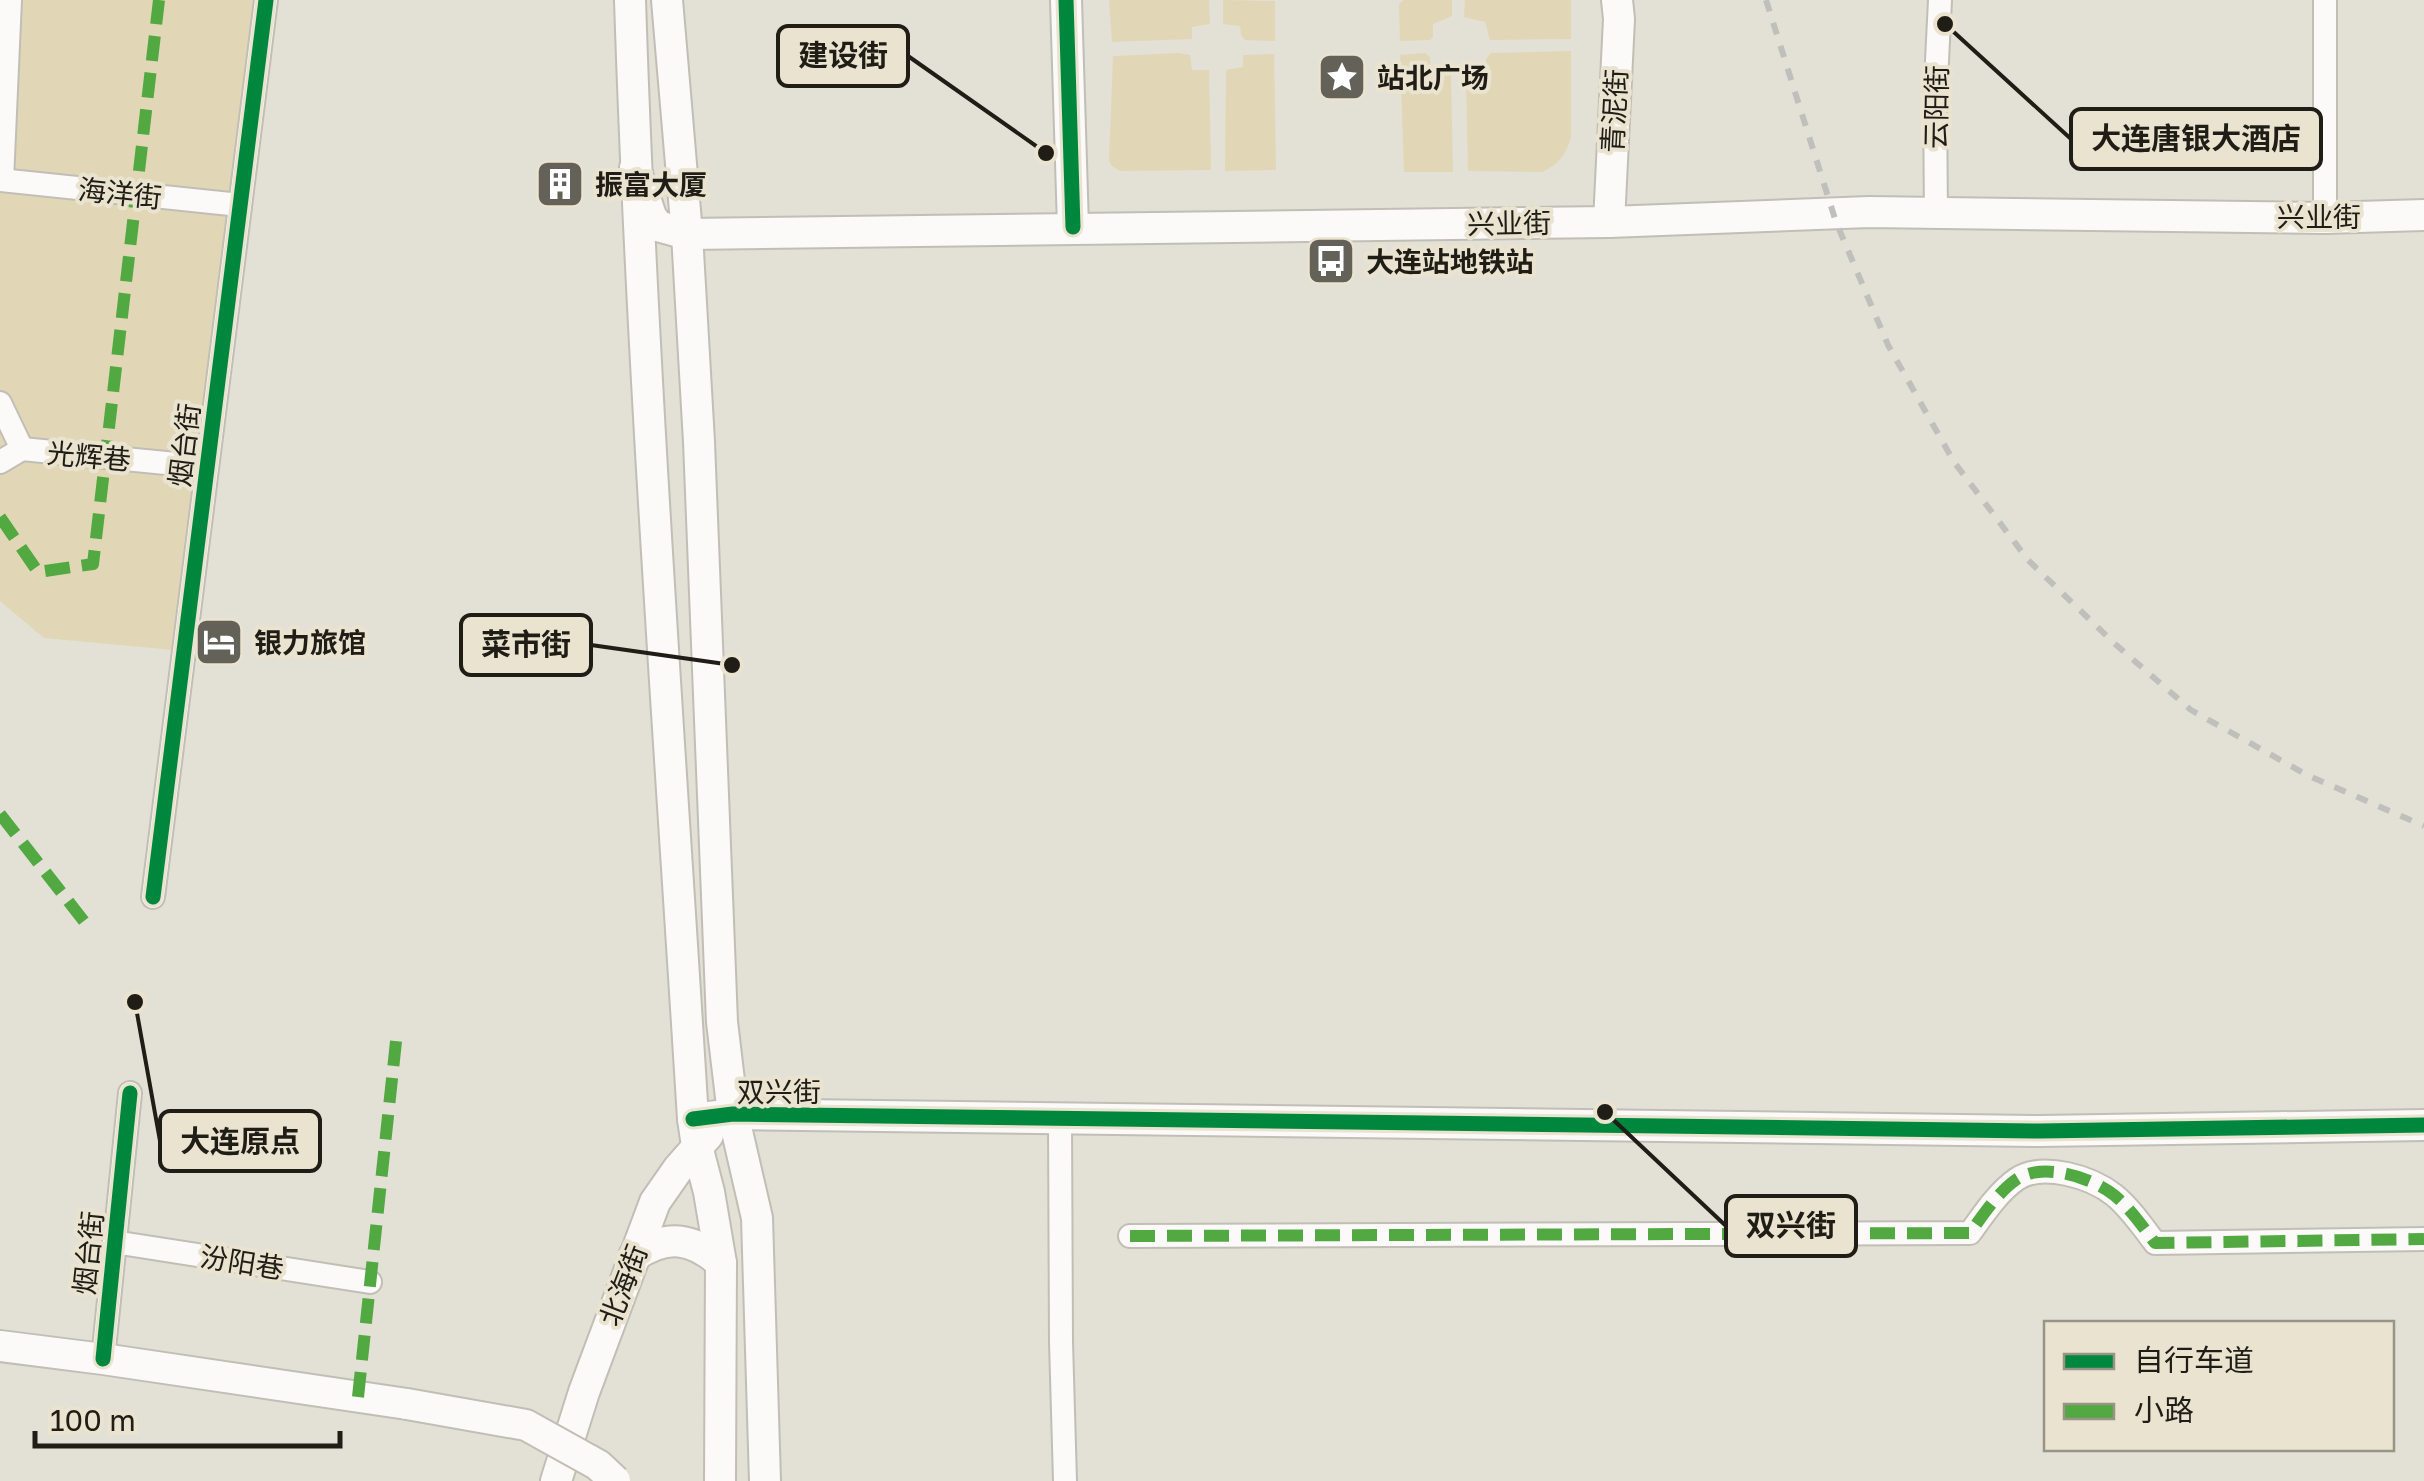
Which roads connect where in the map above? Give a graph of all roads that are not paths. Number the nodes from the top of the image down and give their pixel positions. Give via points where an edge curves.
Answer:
1 (10, 0) edge
2 (266, 0) edge
3 (630, 0) edge
4 (667, 0) edge
5 (1066, 0) edge
6 (1617, 0) edge
7 (1940, 0) edge
8 (2325, 0) edge
9 (636, 168) junction
10 (1, 180) edge
11 (240, 205) junction
12 (1936, 214) junction
13 (2424, 215) edge
14 (2325, 218) junction
15 (1608, 222) junction
16 (1073, 227) junction
17 (687, 234) junction
18 (0, 403) edge
19 (22, 450) junction
20 (0, 462) edge
21 (207, 468) junction
22 (151, 907) dead end
23 (130, 1093) dead end
24 (733, 1114) junction
25 (1060, 1119) junction
26 (2424, 1125) edge
27 (2040, 1131) junction
28 (695, 1133) junction
29 (2042, 1170) junction
30 (1130, 1236) dead end
31 (2424, 1239) edge
32 (114, 1242) junction
33 (634, 1256) junction
34 (721, 1263) junction
35 (370, 1282) dead end
36 (0, 1346) edge
37 (103, 1359) junction
38 (556, 1481) edge
39 (615, 1481) edge
40 (720, 1481) edge
41 (764, 1481) edge
42 (1064, 1481) edge

1 - 10 street
2 - 11 street, 烟台街
3 - 9 main road
4 - 17 main road
5 - 16 main road
6 - 15 main road, 青泥街
7 - 12 street, 云阳街
8 - 14 street
9 - 17 main road via 658,226
9 - 28 main road
10 - 11 street, 海洋街
11 - 21 street, 烟台街
12 - 14 main road, 兴业街
12 - 15 main road, 兴业街
13 - 14 main road, 兴业街
15 - 16 main road, 兴业街
16 - 17 main road, 兴业街
17 - 24 main road via 722,1022
18 - 19 street, 光辉巷
19 - 20 street
19 - 21 street, 光辉巷
21 - 22 street, 烟台街
23 - 32 street, 烟台街
24 - 25 main road, 双兴街
24 - 28 main road, 北海街
24 - 41 main road via 757,1218
25 - 27 main road, 双兴街
25 - 42 street
26 - 27 main road, 双兴街
27 - 29 street
28 - 33 main road, 北海街
28 - 34 main road
29 - 30 street via 2018,1178 1970,1233
29 - 31 street via 2076,1176 2112,1194 2155,1244
32 - 35 street, 汾阳巷
32 - 37 street, 烟台街
33 - 34 main road via 669,1241 706,1249
33 - 38 main road, 北海街
34 - 40 main road
36 - 37 main road
37 - 39 main road, bridge via 526,1425

